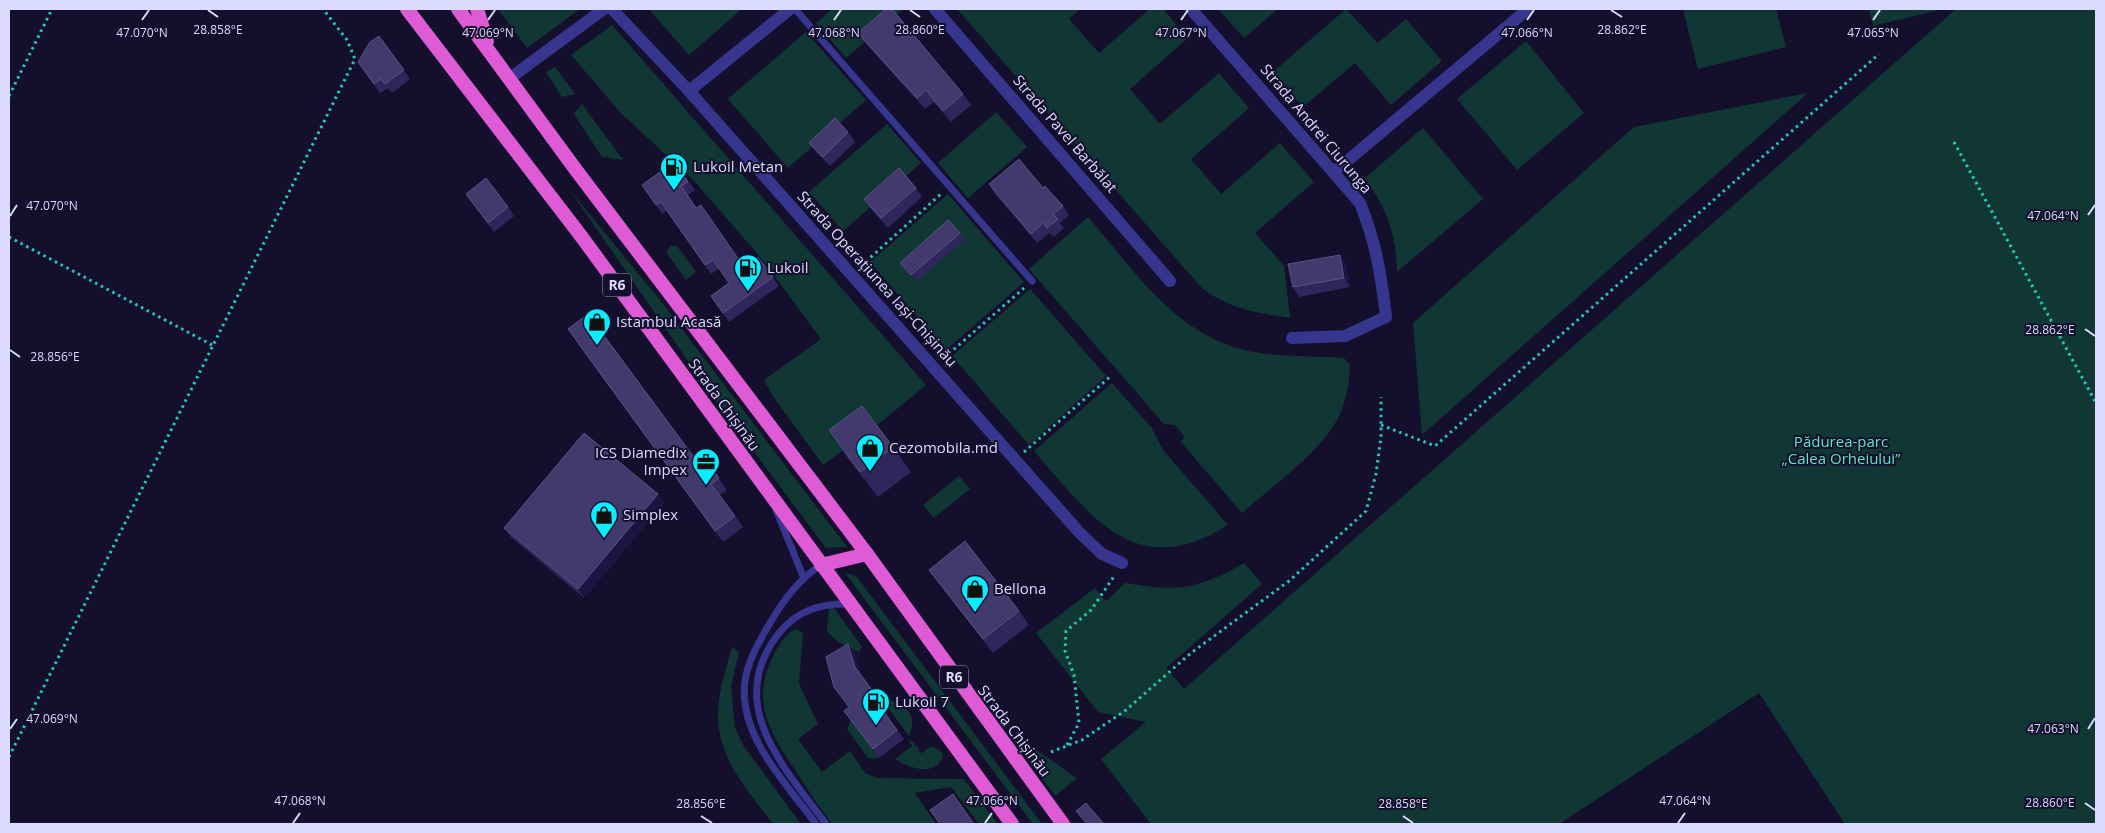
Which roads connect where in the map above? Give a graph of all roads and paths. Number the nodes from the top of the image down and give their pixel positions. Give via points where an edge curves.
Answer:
1 (52, 9) edge
2 (324, 9) edge
3 (406, 9) edge
4 (458, 9) edge
5 (478, 9) edge
6 (604, 9) edge
7 (612, 9) edge
8 (790, 9) edge
9 (796, 9) edge
10 (935, 9) edge
11 (1191, 9) edge
12 (1528, 9) edge
13 (490, 49) junction
14 (1879, 54) dead end
15 (510, 78) junction
16 (688, 91) junction
17 (9, 96) edge
18 (1954, 142) dead end
19 (1334, 172) junction
20 (950, 186) junction
21 (9, 237) edge
22 (851, 275) junction
23 (1032, 281) joint
24 (1170, 281) dead end
25 (1292, 338) dead end
26 (214, 346) junction
27 (934, 367) junction
28 (1112, 375) dead end
29 (1381, 397) dead end
30 (2096, 403) edge
31 (1381, 425) junction
32 (1016, 460) junction
33 (771, 496) junction
34 (867, 554) junction
35 (1122, 563) joint
36 (821, 565) junction
37 (803, 576) junction
38 (850, 604) junction
39 (1067, 746) junction
40 (1051, 752) dead end
41 (9, 757) edge
42 (816, 824) edge
43 (826, 824) edge
44 (1012, 824) edge
45 (1063, 824) edge

1 - 17 path
2 - 26 path via 348,40 356,59
3 - 33 highway, Strada Chișinău / R6 via 581,236
4 - 13 highway, Strada Chișinău / R6
5 - 13 highway
6 - 15 street
7 - 16 street, Strada Operațiunea Iași-Chișinău
8 - 16 street
9 - 20 lane
10 - 24 street, Strada Pavel Barbălat
11 - 19 street, Strada Andrei Ciurunga
12 - 19 street
13 - 15 highway, Strada Chișinău / R6
14 - 31 path via 1435,446
15 - 34 highway, Strada Chișinău / R6
16 - 22 street, Strada Operațiunea Iași-Chișinău
18 - 30 path
19 - 25 street, Strada Andrei Ciurunga via 1360,203 1370,228 1380,266 1386,317 1345,336
20 - 22 path
20 - 23 lane
21 - 26 path
22 - 27 street, Strada Operațiunea Iași-Chișinău
23 - 27 path
26 - 41 path
27 - 32 street, Strada Operațiunea Iași-Chișinău
28 - 32 path
29 - 31 path
31 - 39 path via 1376,474 1366,511 1289,581 1191,653 1126,710 1082,740
32 - 35 street, Strada Operațiunea Iași-Chișinău via 1079,532 1102,554
33 - 36 highway, Strada Chișinău / R6
33 - 37 lane
34 - 36 highway
34 - 45 highway, Strada Chișinău / R6
35 - 39 path via 1091,610 1066,632 1065,651 1074,676 1079,723
36 - 37 lane
36 - 38 highway, Strada Chișinău / R6
37 - 42 lane via 771,621 756,649 746,676 745,698 750,724 759,744
38 - 43 lane via 829,603 810,608 797,616 769,648 756,685 757,710 769,742
38 - 44 highway, Strada Chișinău / R6
39 - 40 path

